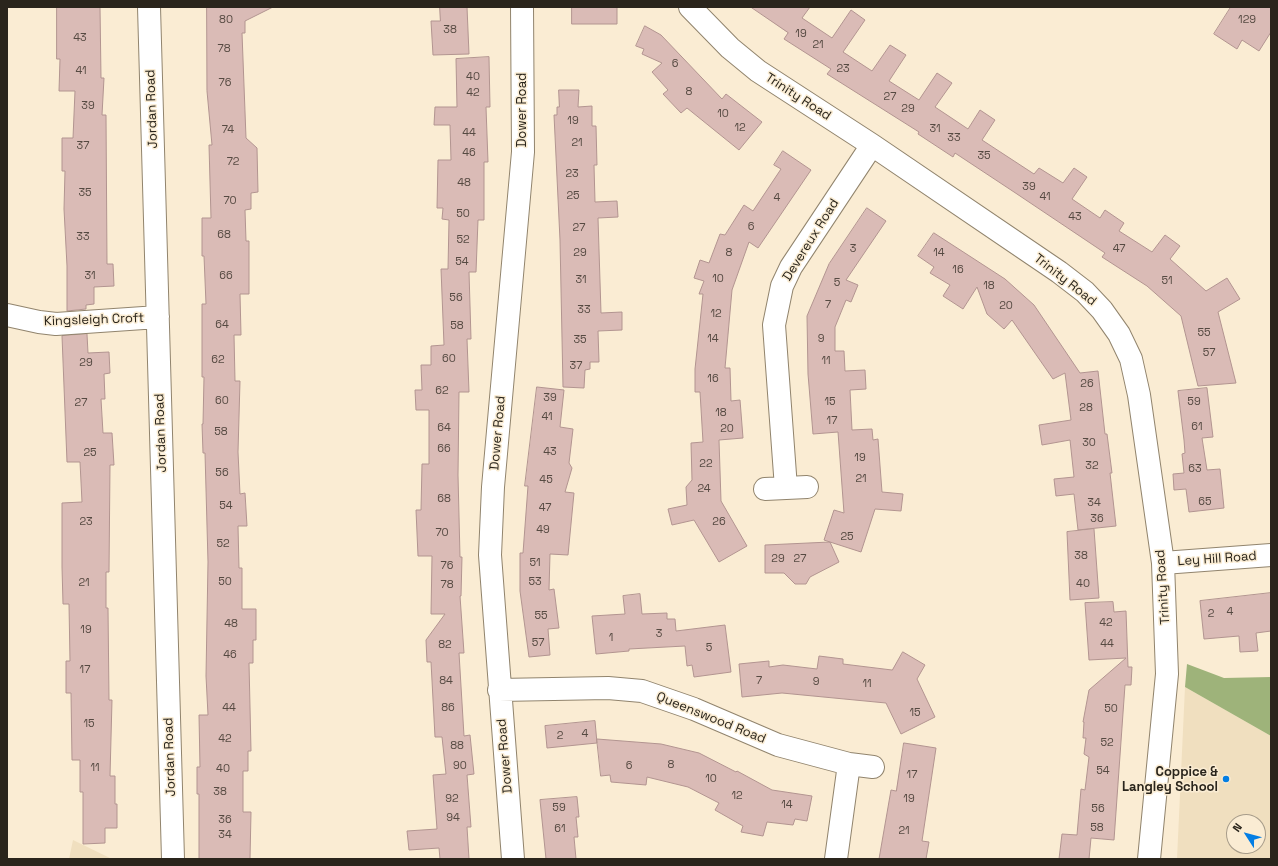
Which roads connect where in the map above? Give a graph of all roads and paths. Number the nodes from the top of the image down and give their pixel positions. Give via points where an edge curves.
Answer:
1 (149, 7) edge
2 (522, 7) edge
3 (690, 7) edge
4 (872, 145) junction
5 (7, 315) edge
6 (158, 317) junction
7 (786, 488) dead end
8 (1271, 555) edge
9 (1163, 563) junction
10 (499, 690) junction
11 (849, 764) junction
12 (873, 766) dead end
13 (173, 859) edge
14 (513, 859) edge
15 (836, 859) edge
16 (1149, 859) edge

1 - 6 street, Jordan Road
2 - 10 street, Dower Road via 523,152 493,487 490,555
3 - 4 street, Trinity Road via 730,48 758,71
4 - 7 street, Devereux Road via 791,267 782,286 774,325
4 - 9 street, Trinity Road via 1059,272 1085,292 1119,334 1131,359 1139,395
5 - 6 street, Kingsleigh Croft via 56,324
6 - 13 street, Jordan Road
8 - 9 street, Ley Hill Road
9 - 16 street, Trinity Road via 1167,674
10 - 11 street, Queenswood Road via 608,688 642,691 694,709 778,745
10 - 14 street, Dower Road
11 - 12 street, Queenswood Road
11 - 15 street

